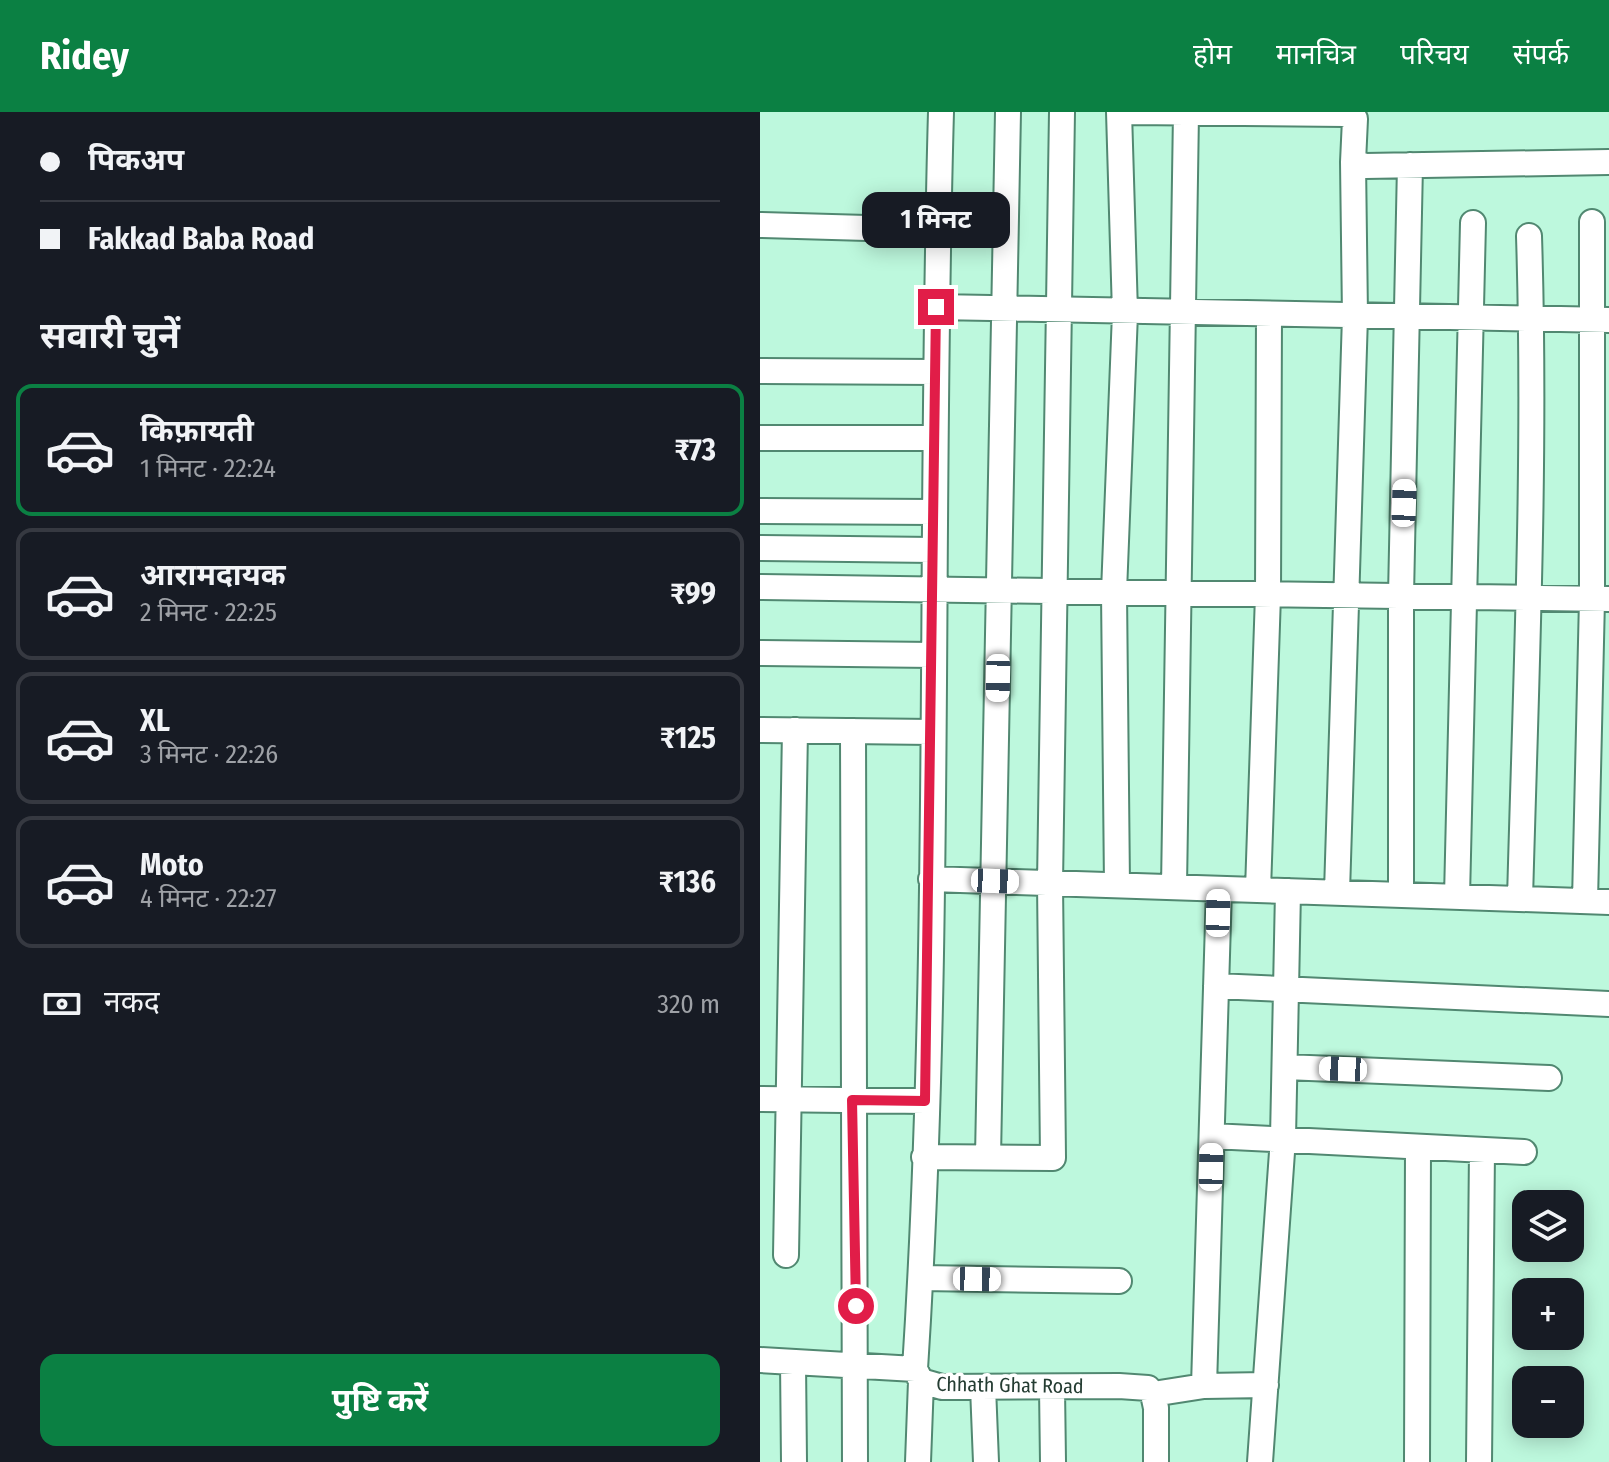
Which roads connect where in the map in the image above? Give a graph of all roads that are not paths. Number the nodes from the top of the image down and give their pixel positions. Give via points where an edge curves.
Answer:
1 (941, 112) edge
2 (1008, 112) edge
3 (1062, 112) edge
4 (1119, 112) edge
5 (1128, 112) edge
6 (1186, 113) edge
7 (1353, 162) junction
8 (1609, 162) edge
9 (1410, 165) junction
10 (1592, 222) dead end
11 (1473, 223) dead end
12 (760, 225) edge
13 (937, 230) junction
14 (1529, 236) dead end
15 (936, 307) junction
16 (1006, 310) junction
17 (1059, 312) junction
18 (1125, 313) junction
19 (1182, 313) junction
20 (1269, 315) junction
21 (1355, 316) junction
22 (1409, 317) junction
23 (1471, 318) junction
24 (1531, 319) junction
25 (1600, 320) edge
26 (760, 371) edge
27 (936, 372) junction
28 (760, 438) edge
29 (935, 438) junction
30 (760, 511) edge
31 (934, 512) junction
32 (760, 548) edge
33 (934, 550) junction
34 (760, 587) edge
35 (933, 589) junction
36 (999, 591) junction
37 (1054, 591) junction
38 (1114, 592) junction
39 (1181, 593) junction
40 (1268, 595) junction
41 (1347, 596) junction
42 (1401, 596) junction
43 (1465, 597) junction
44 (1528, 598) junction
45 (1601, 599) edge
46 (760, 653) edge
47 (933, 655) junction
48 (760, 730) edge
49 (795, 730) junction
50 (853, 731) junction
51 (932, 732) junction
52 (931, 879) junction
53 (995, 881) junction
54 (1050, 883) junction
55 (1117, 885) junction
56 (1174, 887) junction
57 (1219, 889) junction
58 (1258, 890) junction
59 (1288, 891) junction
60 (1337, 892) junction
61 (1401, 895) junction
62 (1457, 897) junction
63 (1520, 899) junction
64 (1597, 901) edge
65 (1216, 986) junction
66 (1286, 990) junction
67 (1609, 1004) edge
68 (1285, 1067) junction
69 (1549, 1078) dead end
70 (760, 1099) edge
71 (788, 1099) junction
72 (852, 1100) junction
73 (925, 1101) junction
74 (1212, 1136) junction
75 (1283, 1138) junction
76 (1418, 1147) junction
77 (1482, 1150) junction
78 (1524, 1152) dead end
79 (924, 1157) junction
80 (988, 1157) junction
81 (786, 1255) dead end
82 (921, 1278) junction
83 (1119, 1281) dead end
84 (760, 1360) edge
85 (793, 1362) junction
86 (857, 1365) junction
87 (918, 1375) junction
88 (1266, 1385) junction
89 (1204, 1386) junction
90 (983, 1387) junction
91 (1052, 1388) junction
92 (1153, 1394) junction
93 (794, 1462) edge
94 (855, 1462) edge
95 (918, 1462) edge
96 (986, 1462) edge
97 (1053, 1462) edge
98 (1156, 1462) edge
99 (1260, 1462) edge
100 (1417, 1462) edge
101 (1479, 1462) edge

1 - 13 street
2 - 16 street
3 - 17 street
4 - 18 street
5 - 6 street
6 - 7 street via 1345,114 1355,119
6 - 19 street
7 - 9 street
7 - 21 street
8 - 9 street
9 - 22 street
10 - 25 street
11 - 23 street
12 - 13 street
13 - 15 street
14 - 24 street
15 - 16 street
15 - 27 street
16 - 17 street
16 - 36 street
17 - 18 street
17 - 37 street
18 - 19 street
18 - 38 street
19 - 20 street
19 - 39 street
20 - 21 street
20 - 40 street
21 - 22 street
21 - 41 street
22 - 23 street
22 - 42 street
23 - 24 street
23 - 43 street
24 - 25 street
24 - 44 street
25 - 45 street
26 - 27 street
27 - 29 street
28 - 29 street
29 - 31 street
30 - 31 street
31 - 33 street
32 - 33 street
33 - 35 street
34 - 35 street
35 - 36 street
35 - 47 street
36 - 37 street
36 - 53 street
37 - 38 street
37 - 54 street
38 - 39 street
38 - 55 street
39 - 40 street
39 - 56 street
40 - 41 street
40 - 58 street
41 - 42 street
41 - 60 street
42 - 43 street
42 - 61 street
43 - 44 street
43 - 62 street
44 - 45 street
44 - 63 street
45 - 64 street
46 - 47 street
47 - 51 street
48 - 49 street
49 - 50 street
49 - 71 street
50 - 51 street
50 - 72 street
51 - 52 street
52 - 53 street
52 - 73 street
53 - 54 street
53 - 80 street
54 - 55 street
54 - 80 street via 1053,1158
55 - 56 street
56 - 57 street
57 - 58 street
57 - 65 street
58 - 59 street
59 - 60 street
59 - 66 street
60 - 61 street
61 - 62 street
62 - 63 street
63 - 64 street
65 - 66 street
65 - 74 street
66 - 67 street
66 - 68 street
68 - 69 street
68 - 75 street
70 - 71 street
71 - 72 street
71 - 81 street
72 - 73 street
72 - 86 street
73 - 79 street
74 - 75 street
74 - 89 street
75 - 76 street
75 - 88 street
76 - 77 street
76 - 100 street
77 - 78 street
77 - 101 street
79 - 80 street
79 - 82 street
82 - 83 street
82 - 87 street
84 - 85 street, Chhath Ghat Road
85 - 86 street, Chhath Ghat Road
85 - 93 street
86 - 87 street, Chhath Ghat Road
86 - 94 street
87 - 90 street, Chhath Ghat Road via 942,1387
87 - 95 street
88 - 89 street, Chhath Ghat Road
88 - 99 street
89 - 92 street, Chhath Ghat Road
90 - 91 street, Chhath Ghat Road
90 - 96 street
91 - 92 street, Chhath Ghat Road via 1148,1388
91 - 97 street
92 - 98 street

